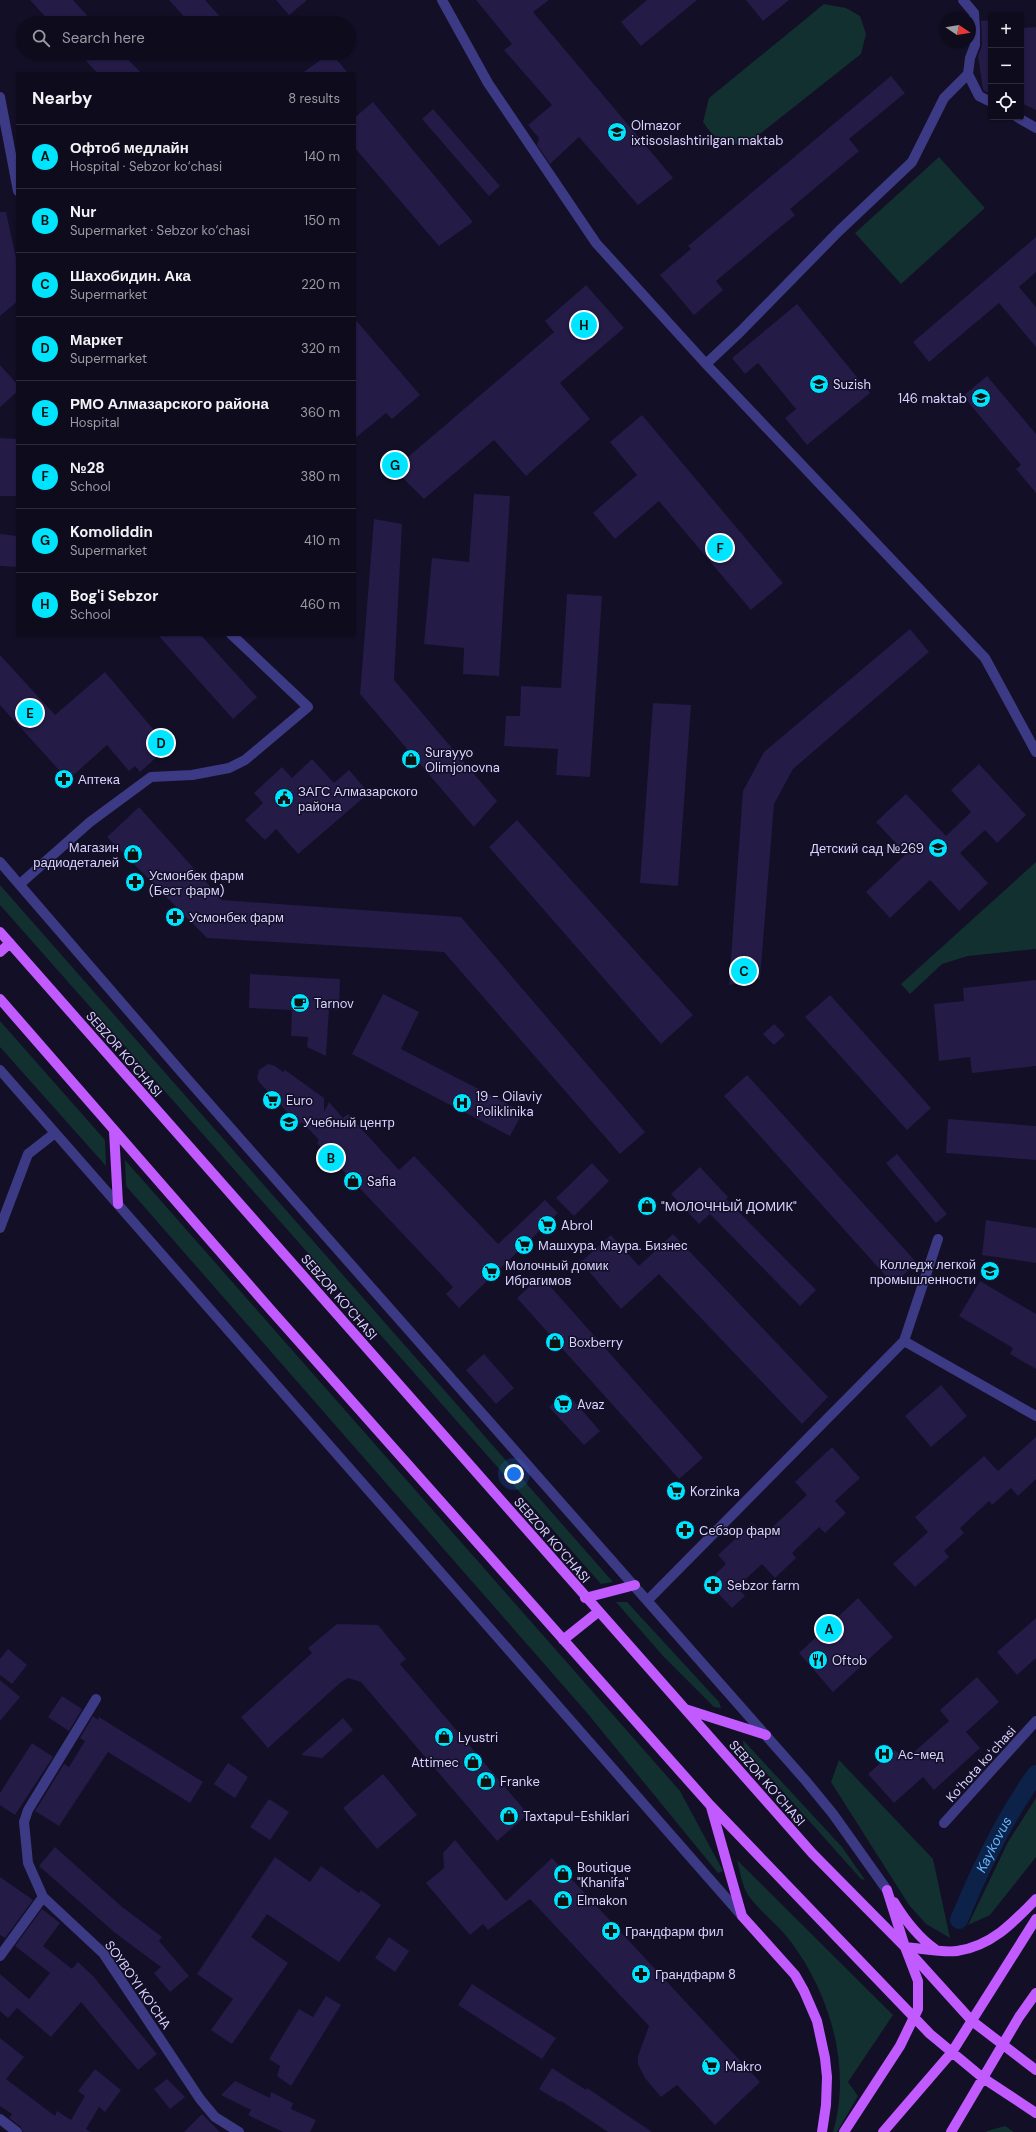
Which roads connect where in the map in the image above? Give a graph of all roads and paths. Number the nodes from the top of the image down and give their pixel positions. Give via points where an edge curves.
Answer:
1 (442, 0) edge
2 (963, 0) edge
3 (968, 74) junction
4 (0, 97) edge
5 (988, 100) edge
6 (1022, 120) edge
7 (1036, 128) edge
8 (16, 181) edge
9 (706, 364) junction
10 (233, 636) edge
11 (1036, 752) edge
12 (0, 862) edge
13 (20, 884) junction
14 (0, 932) edge
15 (10, 943) junction
16 (0, 952) edge
17 (0, 999) edge
18 (0, 1070) edge
19 (114, 1130) junction
20 (55, 1132) junction
21 (118, 1204) junction
22 (0, 1228) edge
23 (938, 1239) dead end
24 (904, 1341) junction
25 (1036, 1416) edge
26 (635, 1585) junction
27 (585, 1598) junction
28 (648, 1600) junction
29 (598, 1612) junction
30 (563, 1640) junction
31 (96, 1699) dead end
32 (683, 1708) junction
33 (1036, 1721) edge
34 (766, 1735) junction
35 (710, 1805) junction
36 (944, 1823) dead end
37 (887, 1890) junction
38 (43, 1897) junction
39 (1036, 1900) edge
40 (742, 1916) junction
41 (1036, 1919) edge
42 (905, 1947) junction
43 (935, 1949) junction
44 (0, 1956) edge
45 (1036, 1993) edge
46 (915, 2018) junction
47 (972, 2021) junction
48 (1003, 2046) junction
49 (952, 2052) junction
50 (1036, 2070) edge
51 (984, 2078) junction
52 (1036, 2113) edge
53 (0, 2119) edge
54 (16, 2132) edge
55 (239, 2132) edge
56 (822, 2132) edge
57 (844, 2132) edge
58 (883, 2132) edge
59 (951, 2132) edge

1 - 9 street via 488,83 596,243
2 - 3 street via 974,13 975,45
3 - 5 street via 979,96
3 - 9 street via 944,98 912,162
4 - 8 street
6 - 7 street
9 - 11 street via 986,658
10 - 13 street via 308,707 245,760 229,768 192,775 151,777 90,822
12 - 13 street
13 - 26 street via 183,1074
14 - 15 main road, SEBZOR KO‘CHASI
15 - 16 main road
15 - 27 main road, SEBZOR KO‘CHASI
17 - 19 main road
18 - 20 street
19 - 21 main road
19 - 30 main road
20 - 21 street
20 - 22 street via 28,1154
21 - 40 street
23 - 24 street
24 - 25 street
24 - 28 street
26 - 27 main road
26 - 28 street
27 - 29 main road, SEBZOR KO‘CHASI
28 - 34 street
29 - 30 main road
29 - 32 main road, SEBZOR KO‘CHASI
30 - 35 main road
31 - 38 street, SOYBO'YI KO'CHA via 28,1810 24,1822 28,1864
32 - 34 main road
32 - 42 main road, SEBZOR KO‘CHASI via 812,1853
33 - 36 street, Koʻhota koʻchasi
34 - 37 street via 833,1814
35 - 40 main road
35 - 46 main road
37 - 42 main road
37 - 43 main road via 911,1927
38 - 44 street
38 - 55 street, SOYBO'YI KO'CHA via 103,1953 200,2099 215,2117
39 - 43 main road via 1003,1932 989,1941 957,1951
40 - 56 main road via 794,1975 812,2008 822,2040 827,2077
41 - 47 main road
42 - 43 main road
42 - 46 main road via 918,1981 919,2000
42 - 47 main road, SEBZOR KO‘CHASI
45 - 48 main road
46 - 49 main road
46 - 57 main road via 900,2046
47 - 48 main road, SEBZOR KO‘CHASI
47 - 49 main road
48 - 50 main road, SEBZOR KO‘CHASI
48 - 51 main road
49 - 51 main road
49 - 58 main road
51 - 52 main road
51 - 59 main road
53 - 54 street

